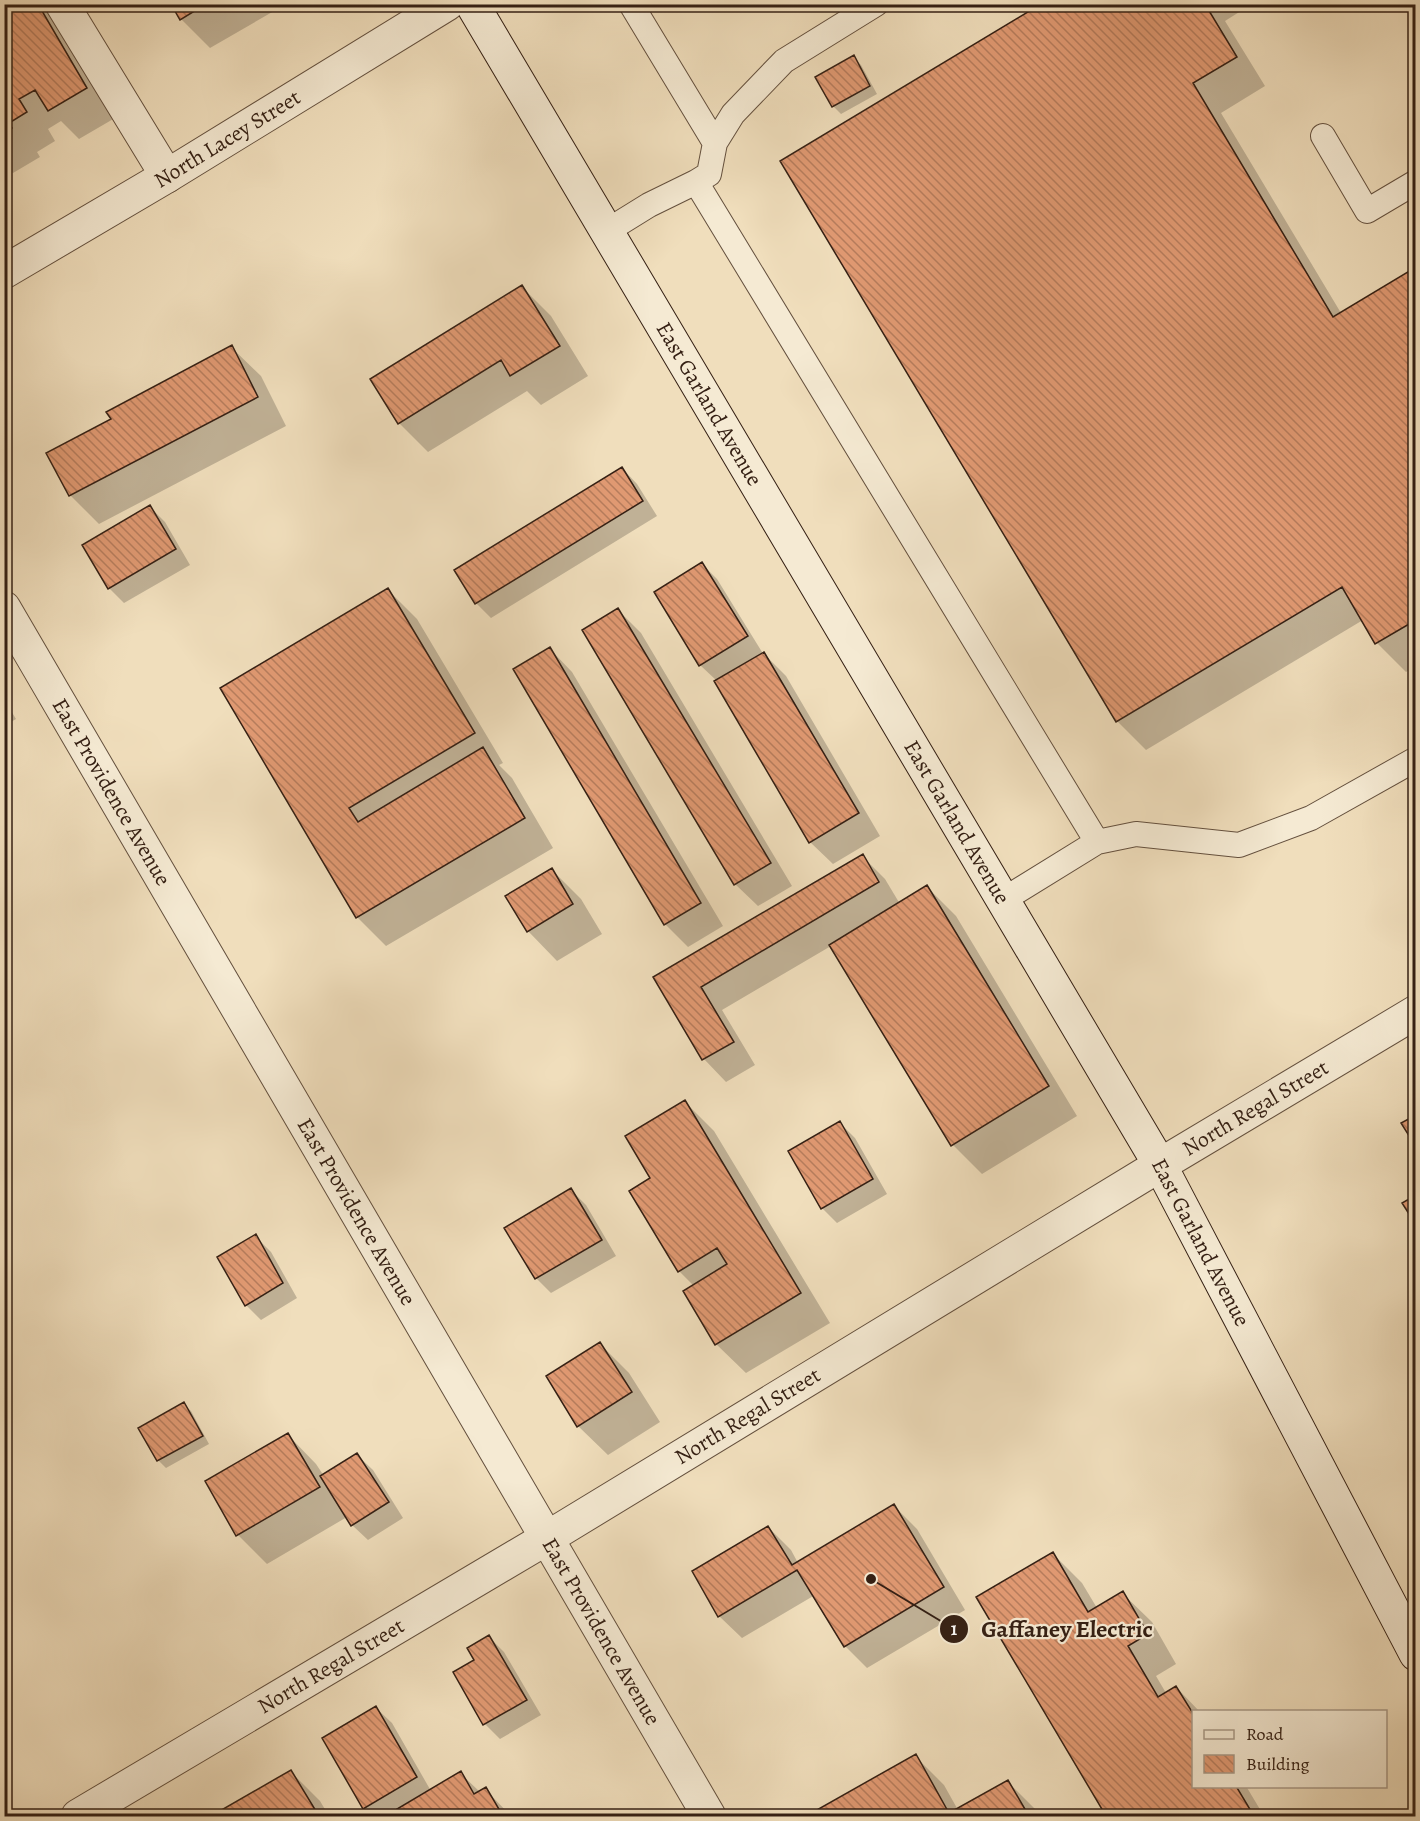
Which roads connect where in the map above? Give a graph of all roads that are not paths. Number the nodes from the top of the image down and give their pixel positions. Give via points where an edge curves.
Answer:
1 (62, 4) edge
2 (447, 4) edge
3 (472, 4) edge
4 (631, 4) edge
5 (876, 4) edge
6 (1323, 136) dead end
7 (715, 143) junction
8 (167, 176) junction
9 (696, 182) junction
10 (1416, 182) edge
11 (607, 231) junction
12 (4, 272) edge
13 (4, 608) edge
14 (1416, 759) edge
15 (1097, 842) junction
16 (1003, 900) junction
17 (1416, 1012) edge
18 (1160, 1165) junction
19 (547, 1538) junction
20 (1416, 1654) edge
21 (78, 1816) edge
22 (709, 1816) edge

1 - 8 street
2 - 8 street, North Lacey Street
3 - 11 street, East Garland Avenue
4 - 7 lane
5 - 7 lane via 784,61 733,114
6 - 10 lane via 1367,211
7 - 9 lane via 709,174
8 - 12 street, North Lacey Street
9 - 11 lane
9 - 15 lane
11 - 16 street, East Garland Avenue
13 - 19 street, East Providence Avenue
14 - 15 lane via 1311,818 1239,845 1136,834
15 - 16 lane
16 - 18 street, East Garland Avenue
17 - 18 street, North Regal Street
18 - 19 street, North Regal Street
18 - 20 street, East Garland Avenue
19 - 21 street, North Regal Street
19 - 22 street, East Providence Avenue

